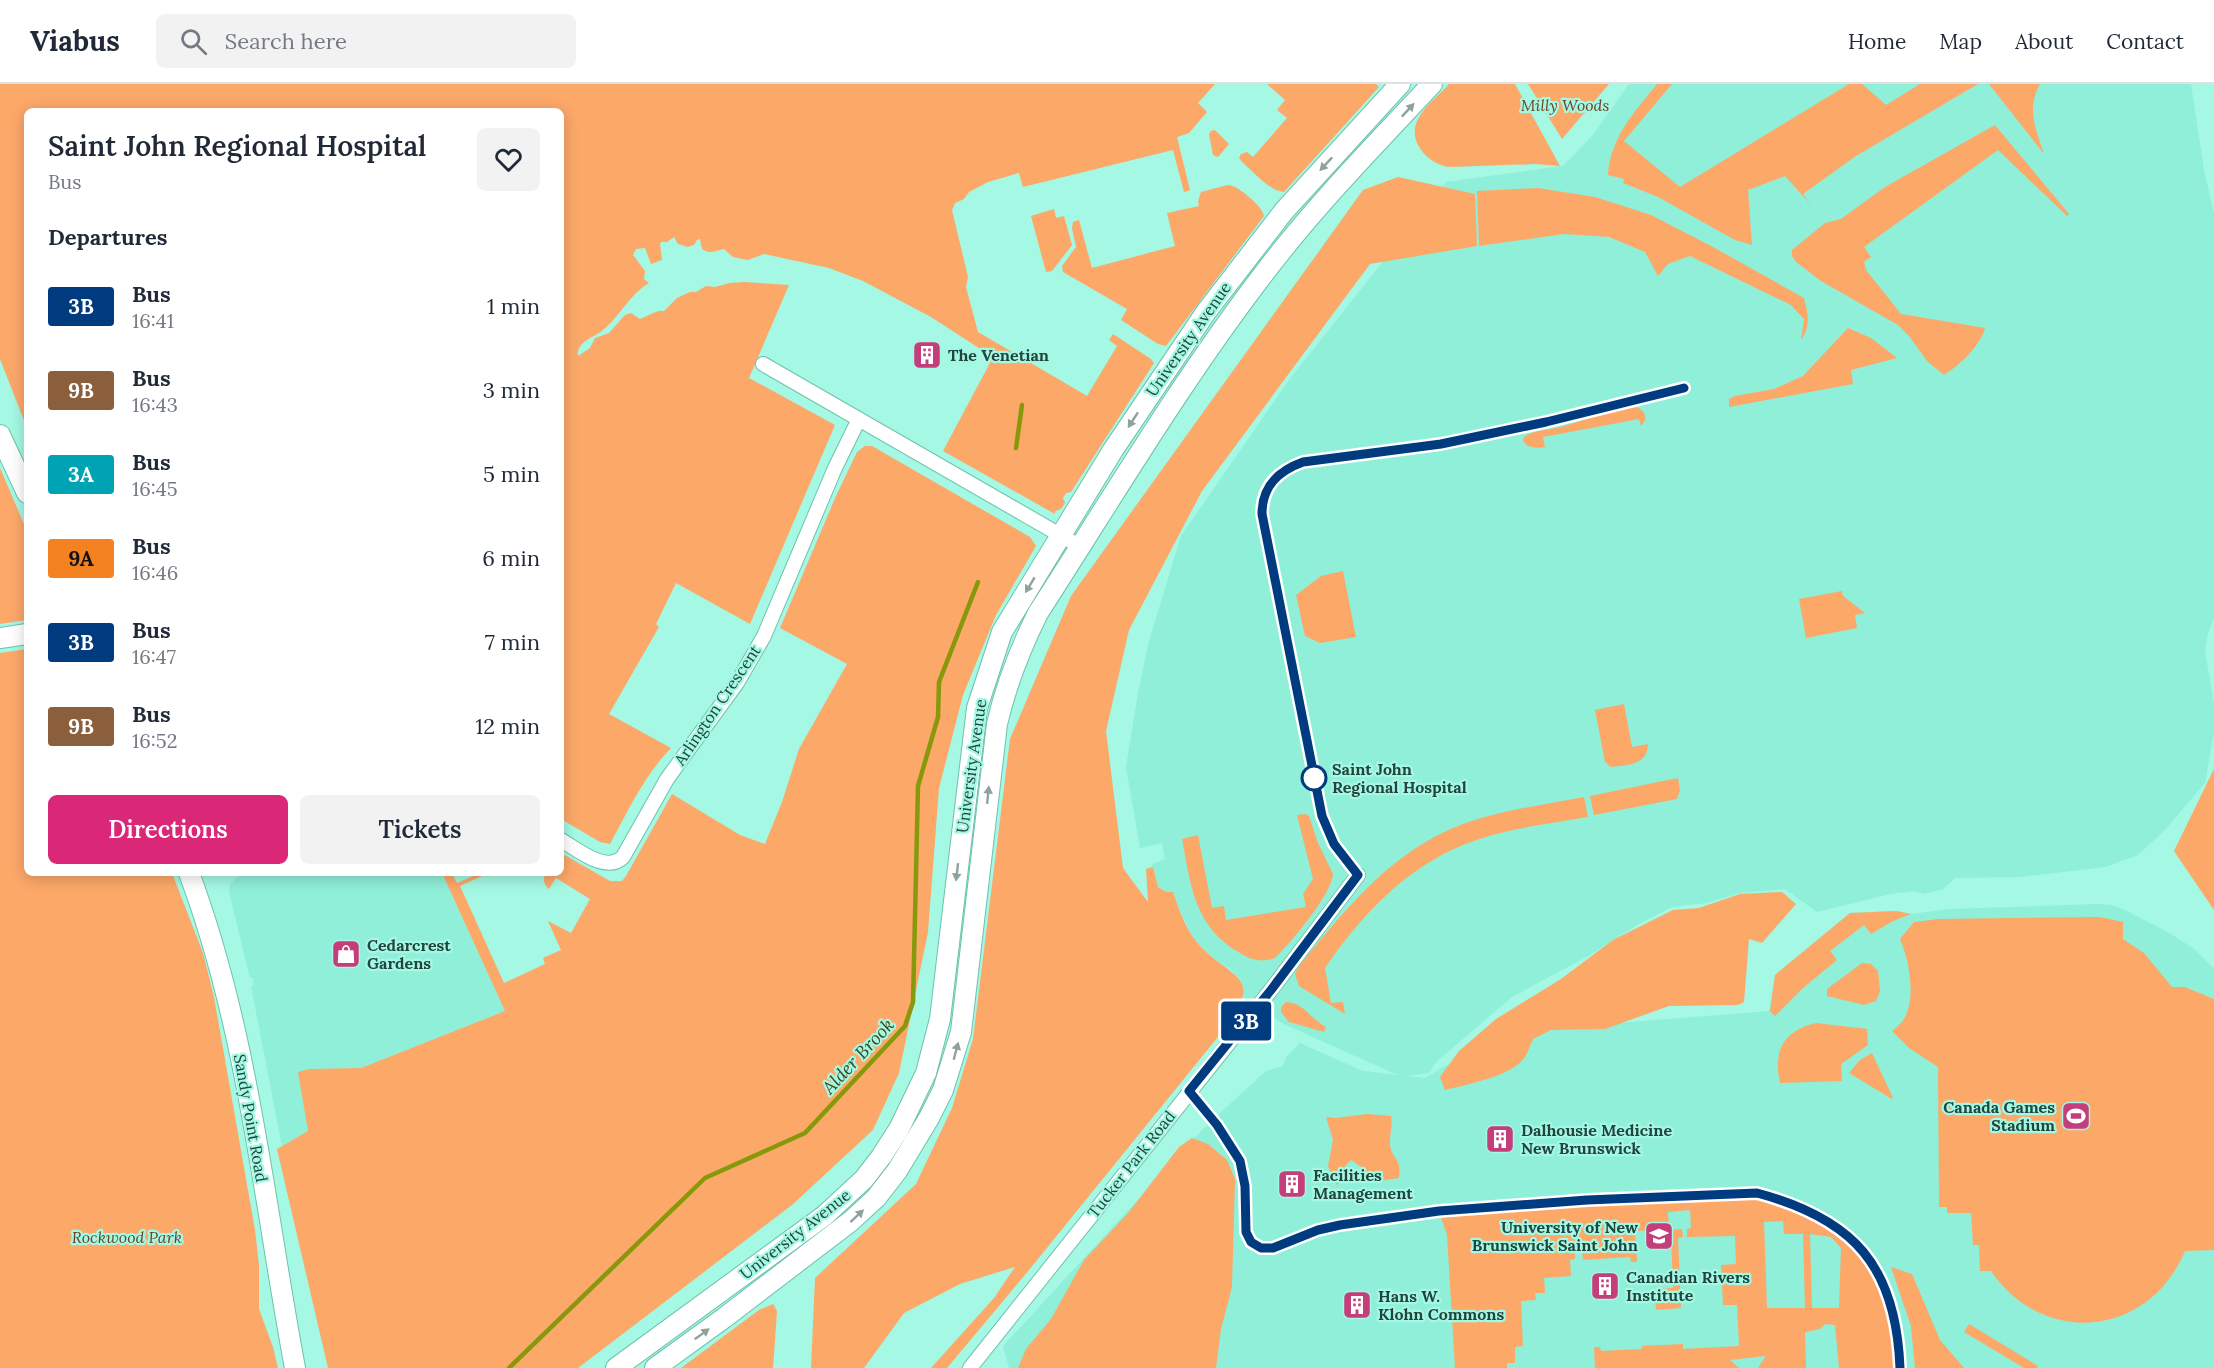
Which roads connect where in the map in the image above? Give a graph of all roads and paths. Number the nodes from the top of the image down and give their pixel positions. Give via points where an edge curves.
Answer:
1 (1400, 84) edge
2 (1432, 84) edge
3 (763, 364) dead end
4 (859, 419) junction
5 (0, 435) edge
6 (24, 487) edge
7 (1060, 535) junction
8 (1081, 547) junction
9 (24, 634) edge
10 (0, 638) edge
11 (564, 842) edge
12 (1358, 875) dead end
13 (190, 876) edge
14 (295, 1368) edge
15 (616, 1368) edge
16 (655, 1368) edge
17 (970, 1368) edge

1 -> 7 main road, University Avenue via 1284,211 1236,271 1170,363
8 -> 2 main road, University Avenue via 1190,375 1267,270 1325,200
3 - 4 street
4 - 7 street
4 - 11 street, Arlington Crescent via 764,636 737,683 667,778 623,857 614,862 599,861
5 - 6 main road
7 - 8 street
7 -> 15 main road, University Avenue via 1002,632 984,682 973,737 940,1019 926,1073 899,1129 864,1179 824,1216
16 -> 8 main road, University Avenue via 852,1221 897,1171 929,1118 943,1090 961,1032 997,724 1004,697 1024,640
9 - 10 main road
12 - 17 street, Tucker Park Road
13 - 14 main road, Sandy Point Road via 229,1001

